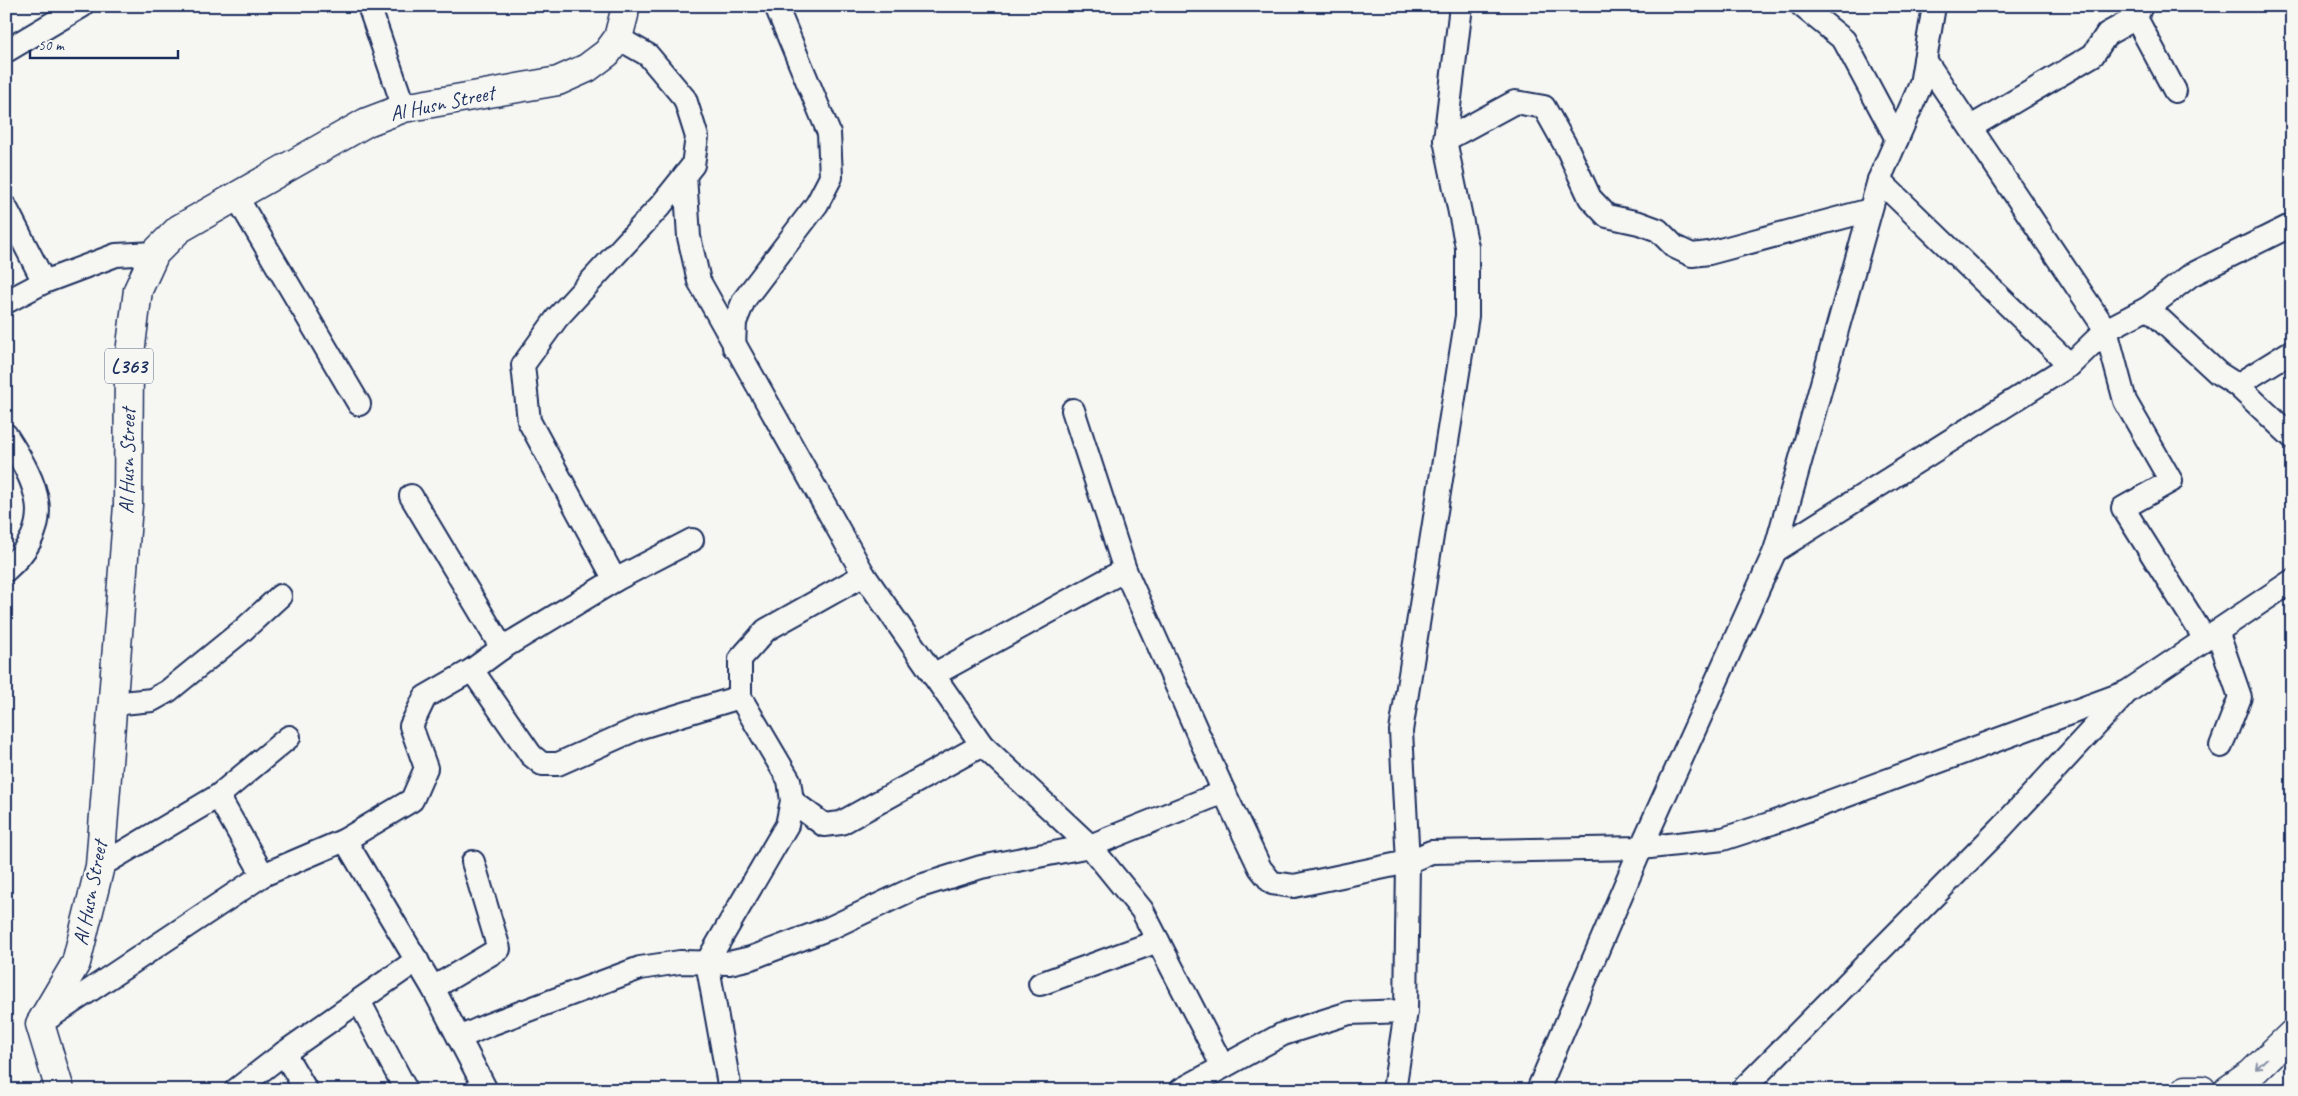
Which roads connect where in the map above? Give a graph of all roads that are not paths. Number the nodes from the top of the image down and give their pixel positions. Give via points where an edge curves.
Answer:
1 (82, 6) edge
2 (369, 6) edge
3 (625, 6) edge
4 (776, 6) edge
5 (1461, 6) edge
6 (1802, 6) edge
7 (1934, 6) edge
8 (2133, 13) edge
9 (618, 38) junction
10 (6, 51) edge
11 (1925, 60) junction
12 (2175, 90) dead end
13 (404, 108) junction
14 (1971, 128) junction
15 (1897, 139) junction
16 (1445, 140) junction
17 (685, 175) junction
18 (1879, 180) junction
19 (236, 196) junction
20 (6, 208) edge
21 (1870, 210) junction
22 (2292, 225) edge
23 (155, 253) junction
24 (44, 282) junction
25 (6, 302) edge
26 (2148, 308) junction
27 (2106, 330) junction
28 (734, 347) junction
29 (2292, 351) edge
30 (2070, 365) junction
31 (2237, 385) junction
32 (359, 404) dead end
33 (1073, 410) dead end
34 (6, 435) edge
35 (2292, 437) edge
36 (411, 496) dead end
37 (692, 540) dead end
38 (1775, 551) junction
39 (6, 570) edge
40 (1125, 570) junction
41 (864, 575) junction
42 (615, 580) junction
43 (2292, 581) edge
44 (280, 596) dead end
45 (2211, 635) junction
46 (502, 648) junction
47 (472, 670) junction
48 (933, 674) junction
49 (2126, 692) junction
50 (740, 697) junction
51 (112, 704) junction
52 (289, 737) dead end
53 (982, 745) junction
54 (2221, 746) dead end
55 (1224, 792) junction
56 (218, 796) junction
57 (792, 801) junction
58 (345, 840) junction
59 (1090, 846) junction
60 (1641, 848) junction
61 (473, 862) dead end
62 (1408, 862) junction
63 (100, 866) junction
64 (263, 875) junction
65 (1158, 941) junction
66 (417, 960) junction
67 (707, 962) junction
68 (1040, 984) dead end
69 (433, 988) junction
70 (359, 1000) junction
71 (1406, 1011) junction
72 (40, 1024) junction
73 (2292, 1034) edge
74 (459, 1038) junction
75 (284, 1053) junction
76 (1223, 1067) junction
77 (60, 1090) edge
78 (236, 1090) edge
79 (306, 1090) edge
80 (406, 1090) edge
81 (486, 1090) edge
82 (730, 1090) edge
83 (1181, 1090) edge
84 (1394, 1090) edge
85 (1538, 1090) edge
86 (1742, 1090) edge
87 (2186, 1090) edge
88 (2202, 1090) edge
89 (2228, 1090) edge

1 - 10 street
2 - 13 street
3 - 9 main road, Al Husn Street / L363
4 - 28 street via 829,133 831,177 817,204 744,300 735,322
5 - 16 street
6 - 15 street via 1844,40
7 - 11 street
8 - 12 street
8 - 14 street via 2107,34 2093,55
9 - 13 main road, Al Husn Street / L363 via 607,53 587,68 558,80
9 - 17 street via 648,55 685,99 697,136 693,165
11 - 14 street
11 - 15 street via 1921,84
13 - 19 main road, Al Husn Street / L363 via 367,122
14 - 27 street
15 - 18 street
16 - 21 street via 1515,102 1544,107 1590,198 1607,216 1639,222 1658,230 1675,247 1692,255
16 - 62 street via 1466,247 1467,316 1401,731
17 - 28 street via 689,237 699,281
17 - 42 street via 557,318 523,365 529,421
18 - 21 street
18 - 30 street
19 - 23 main road, Al Husn Street / L363 via 179,229
19 - 32 street
20 - 24 street
21 - 38 street
22 - 26 street via 2191,275
23 - 24 street via 116,255
23 - 51 main road, Al Husn Street / L363 via 138,290 129,361 128,505
24 - 25 street
26 - 27 street
26 - 31 street via 2218,373
27 - 30 street
27 - 45 street via 2125,401 2171,481 2123,508
28 - 41 street
29 - 31 street
30 - 38 street
31 - 35 street
33 - 40 street
34 - 39 street via 25,465 39,502 35,536
36 - 46 street
37 - 42 street
38 - 60 street
40 - 48 street
40 - 55 street
41 - 48 street
41 - 50 street via 766,630 740,659
42 - 46 street
43 - 45 street
44 - 51 street via 168,691 152,700
45 - 49 street
45 - 54 street via 2240,697
46 - 47 street
47 - 50 street via 531,754 542,764 558,764 641,727
47 - 58 street via 425,697 411,726 426,768 412,800
48 - 53 street
49 - 60 street via 1723,839
49 - 86 street via 2001,828
50 - 57 street via 789,780
51 - 63 main road, Al Husn Street / L363
52 - 56 street
53 - 57 street via 842,823 824,825
53 - 59 street
55 - 59 street
55 - 62 street via 1260,868 1272,883 1294,886
56 - 63 street
56 - 64 street
57 - 67 street via 787,825
58 - 64 street
58 - 66 street
59 - 65 street via 1142,910
59 - 67 street via 972,870 917,886 830,928 751,958 729,963
60 - 62 street via 1457,850 1431,852
60 - 85 street
61 - 69 street via 498,949
62 - 71 street
63 - 72 main road, Al Husn Street / L363 via 76,963
64 - 72 street
65 - 68 street
65 - 76 street
66 - 69 street
66 - 70 street
67 - 74 street via 640,968
67 - 82 street
69 - 74 street
70 - 75 street
70 - 80 street
71 - 76 street via 1349,1013 1284,1034
71 - 84 street
72 - 77 main road
73 -> 89 main road via 2251,1074
74 - 81 street
75 - 78 street
75 - 79 street
76 - 83 street
87 - 88 main road

